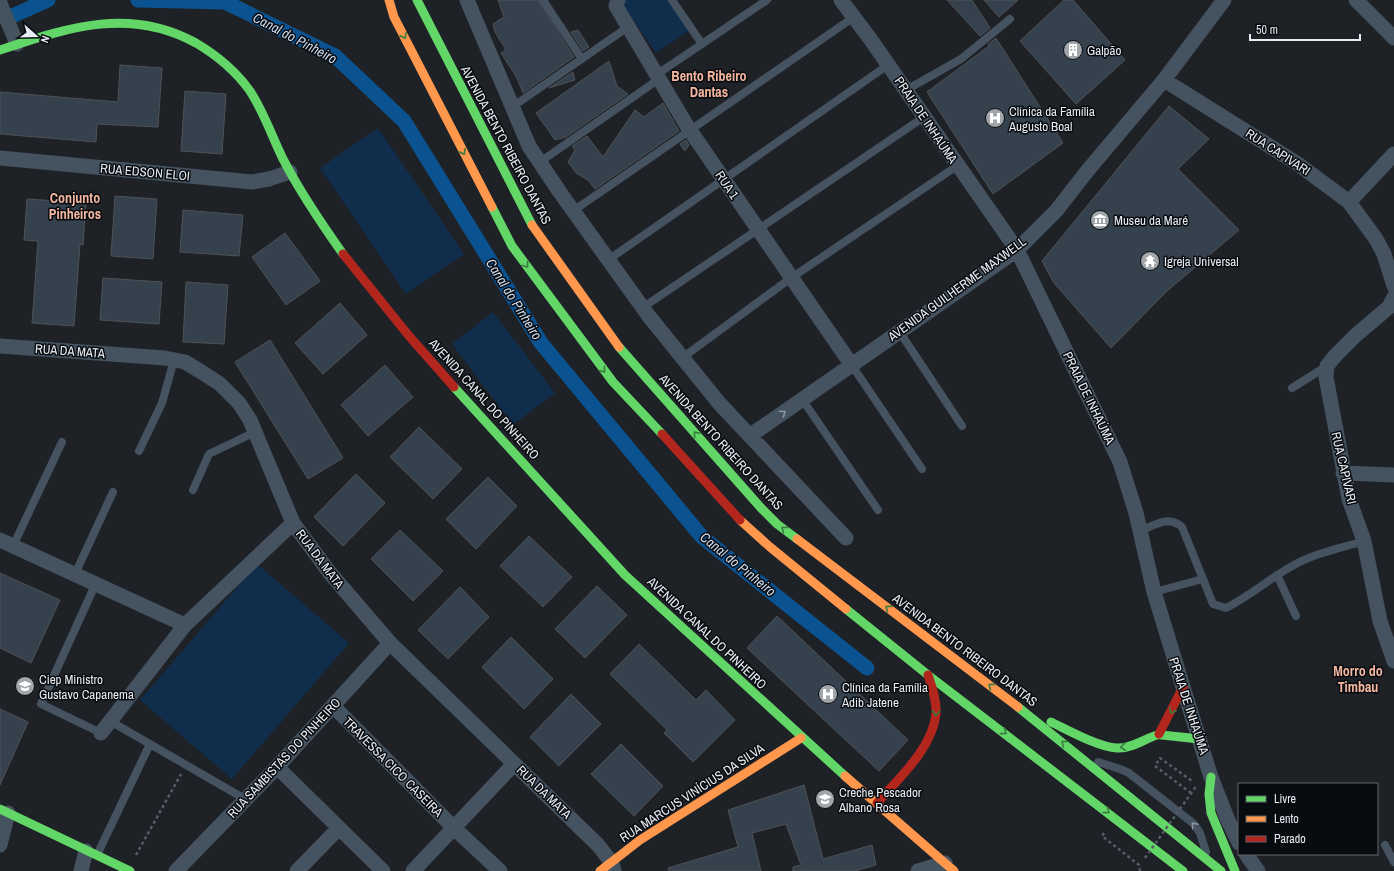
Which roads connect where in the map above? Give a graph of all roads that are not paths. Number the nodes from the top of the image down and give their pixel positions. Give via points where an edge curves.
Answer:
1 (381, 0) edge
2 (388, 0) edge
3 (417, 0) edge
4 (467, 0) edge
5 (542, 0) edge
6 (618, 0) edge
7 (672, 0) edge
8 (767, 0) edge
9 (841, 0) edge
10 (1224, 0) edge
11 (1356, 0) edge
12 (0, 2) edge
13 (394, 17) junction
14 (854, 17) junction
15 (1010, 19) dead end
16 (628, 27) junction
17 (1394, 38) edge
18 (17, 44) junction
19 (702, 44) junction
20 (0, 50) edge
21 (582, 58) junction
22 (888, 65) junction
23 (658, 77) junction
24 (1164, 80) junction
25 (906, 90) junction
26 (512, 107) junction
27 (924, 117) junction
28 (690, 131) junction
29 (1394, 154) edge
30 (0, 158) edge
31 (540, 162) junction
32 (957, 166) junction
33 (290, 172) junction
34 (724, 180) junction
35 (1349, 202) junction
36 (573, 212) junction
37 (757, 229) junction
38 (1017, 250) junction
39 (608, 260) junction
40 (791, 278) junction
41 (1394, 286) edge
42 (1394, 297) edge
43 (642, 308) junction
44 (899, 331) junction
45 (0, 346) edge
46 (682, 358) junction
47 (174, 360) junction
48 (852, 364) junction
49 (1327, 366) junction
50 (1292, 388) dead end
51 (802, 399) junction
52 (962, 426) dead end
53 (255, 432) junction
54 (751, 435) junction
55 (62, 442) dead end
56 (139, 451) dead end
57 (922, 469) dead end
58 (1343, 473) junction
59 (1394, 475) edge
60 (193, 490) dead end
61 (113, 492) dead end
62 (878, 510) dead end
63 (293, 523) junction
64 (1140, 531) junction
65 (846, 538) dead end
66 (1364, 541) junction
67 (7, 543) edge
68 (75, 574) junction
69 (1277, 576) junction
70 (1203, 579) junction
71 (96, 583) junction
72 (1154, 592) junction
73 (1296, 616) dead end
74 (185, 625) junction
75 (390, 643) junction
76 (1394, 661) edge
77 (928, 675) junction
78 (1183, 688) junction
79 (333, 706) junction
80 (1022, 710) junction
81 (106, 727) junction
82 (1159, 734) junction
83 (801, 738) junction
84 (1200, 739) junction
85 (150, 744) junction
86 (1082, 758) junction
87 (514, 764) junction
88 (277, 767) junction
89 (1212, 777) junction
90 (245, 799) junction
91 (877, 803) junction
92 (4, 811) edge
93 (339, 828) junction
94 (454, 828) junction
95 (1238, 842) edge
96 (0, 845) edge
97 (1385, 846) dead end
98 (92, 853) junction
99 (1247, 855) edge
100 (1209, 861) junction
101 (1394, 861) edge
102 (949, 867) edge
103 (609, 868) edge
104 (129, 870) edge
105 (81, 871) edge
106 (176, 871) edge
107 (297, 871) edge
108 (383, 871) edge
109 (413, 871) edge
110 (500, 871) edge
111 (918, 871) edge
112 (1183, 871) edge
113 (1221, 871) edge
114 (1235, 871) edge
115 (1258, 871) edge

1 - 13 main road
2 - 13 main road
80 -> 3 main road, AVENIDA BENTO RIBEIRO DANTAS via 769,516 614,342 529,221
4 - 26 street
5 - 21 lane
6 - 16 street, RUA 1 via 616,6
7 - 19 lane
8 - 19 lane
9 - 14 street, PRAIA DE INHAÚMA
10 - 24 street, AVENIDA GUILHERME MAXWELL
11 - 17 street
12 - 18 street
13 -> 77 main road via 512,246 596,362 753,532
14 - 22 street, PRAIA DE INHAÚMA
14 - 28 lane
15 - 25 lane via 961,59
16 - 21 lane
16 - 23 street, RUA 1
18 - 20 main road, AVENIDA CANAL DO PINHEIRO
18 - 33 main road, AVENIDA CANAL DO PINHEIRO via 60,30 117,21 142,22 189,39 214,54 236,73 249,90 262,111
19 - 23 lane
21 - 26 lane
22 - 25 street, PRAIA DE INHAÚMA
22 - 34 lane
23 - 28 street, RUA 1
23 - 31 lane
24 - 35 street, RUA CAPIVARI via 1298,164
24 - 38 street, AVENIDA GUILHERME MAXWELL via 1056,211
25 - 27 street, PRAIA DE INHAÚMA
26 - 31 street via 529,146
27 - 32 street, PRAIA DE INHAÚMA
27 - 37 lane
28 - 34 street, RUA 1
28 - 36 lane
29 - 35 street
30 - 33 street, RUA EDSON ELOI via 252,182
31 - 36 street
32 - 38 street, PRAIA DE INHAÚMA
32 - 40 lane
33 - 83 main road, AVENIDA CANAL DO PINHEIRO via 331,238 411,337 625,575
34 - 37 street, RUA 1
34 - 39 lane
35 - 41 street, RUA CAPIVARI via 1384,254
36 - 39 street
37 - 40 street, RUA 1
37 - 43 lane
38 - 44 street, AVENIDA GUILHERME MAXWELL
38 - 64 street, PRAIA DE INHAÚMA via 1120,462
39 - 43 street
40 - 46 lane
40 - 48 street, RUA 1
42 - 49 street via 1389,307 1356,335
43 - 46 street
44 - 48 street, AVENIDA GUILHERME MAXWELL
44 - 52 lane
45 - 47 street, RUA DA MATA
46 - 54 street via 719,403
47 - 53 street, RUA DA MATA via 185,362 220,384 238,403
47 - 56 lane via 162,403
48 - 51 street, AVENIDA GUILHERME MAXWELL
48 - 57 lane
49 - 50 lane
49 - 58 street, RUA CAPIVARI via 1328,390
54 -> 51 street, AVENIDA GUILHERME MAXWELL
51 - 62 lane
53 - 60 lane via 209,454
53 - 63 street, RUA DA MATA
54 - 65 street
55 - 67 lane
58 - 59 street
58 - 66 street, RUA CAPIVARI
61 - 68 lane
63 - 74 street
63 - 75 street, RUA DA MATA via 330,573
64 - 70 lane via 1169,520 1176,522 1182,527
64 - 72 street, PRAIA DE INHAÚMA
66 - 69 lane via 1295,564
66 - 76 street, RUA CAPIVARI via 1380,621
67 - 68 street
68 - 71 street
69 - 70 lane via 1226,608 1213,604
69 - 73 lane
70 - 72 lane
71 - 74 street
71 - 81 lane via 41,704
72 - 78 street, PRAIA DE INHAÚMA
74 - 81 street
75 - 79 street, RUA SAMBISTAS DO PINHEIRO
75 - 87 street, RUA DA MATA
77 -> 91 main road via 936,704 933,729 921,749
77 -> 112 main road
78 -> 82 main road
78 - 84 street, PRAIA DE INHAÚMA
79 - 88 street, RUA SAMBISTAS DO PINHEIRO
79 - 94 street, TRAVESSA CICO CASEIRA
82 -> 80 main road via 1140,743 1117,748 1087,739
86 -> 80 main road, AVENIDA BENTO RIBEIRO DANTAS
81 - 85 lane
82 - 84 main road
83 - 91 main road, AVENIDA CANAL DO PINHEIRO
83 - 103 main road, RUA MARCUS VINÍCIUS DA SILVA via 640,840
84 - 89 street, PRAIA DE INHAÚMA
85 - 90 lane
85 - 98 lane
86 - 100 main road, AVENIDA BENTO RIBEIRO DANTAS
100 -> 86 lane via 1200,833 1194,824 1125,771
87 - 94 street
87 - 103 street, RUA DA MATA via 586,834
88 - 90 street, RUA SAMBISTAS DO PINHEIRO
88 - 93 street
89 - 95 street, PRAIA DE INHAÚMA via 1226,818
89 - 114 main road via 1209,794 1211,813
90 - 106 street, RUA SAMBISTAS DO PINHEIRO
91 - 102 main road, AVENIDA CANAL DO PINHEIRO
92 - 96 street
92 - 98 main road
93 - 107 street
93 - 108 street
94 - 109 street
94 - 110 street, TRAVESSA CICO CASEIRA
97 - 101 lane
98 - 104 main road
98 - 105 street
99 - 115 street
100 - 113 main road, AVENIDA BENTO RIBEIRO DANTAS
102 - 111 street

